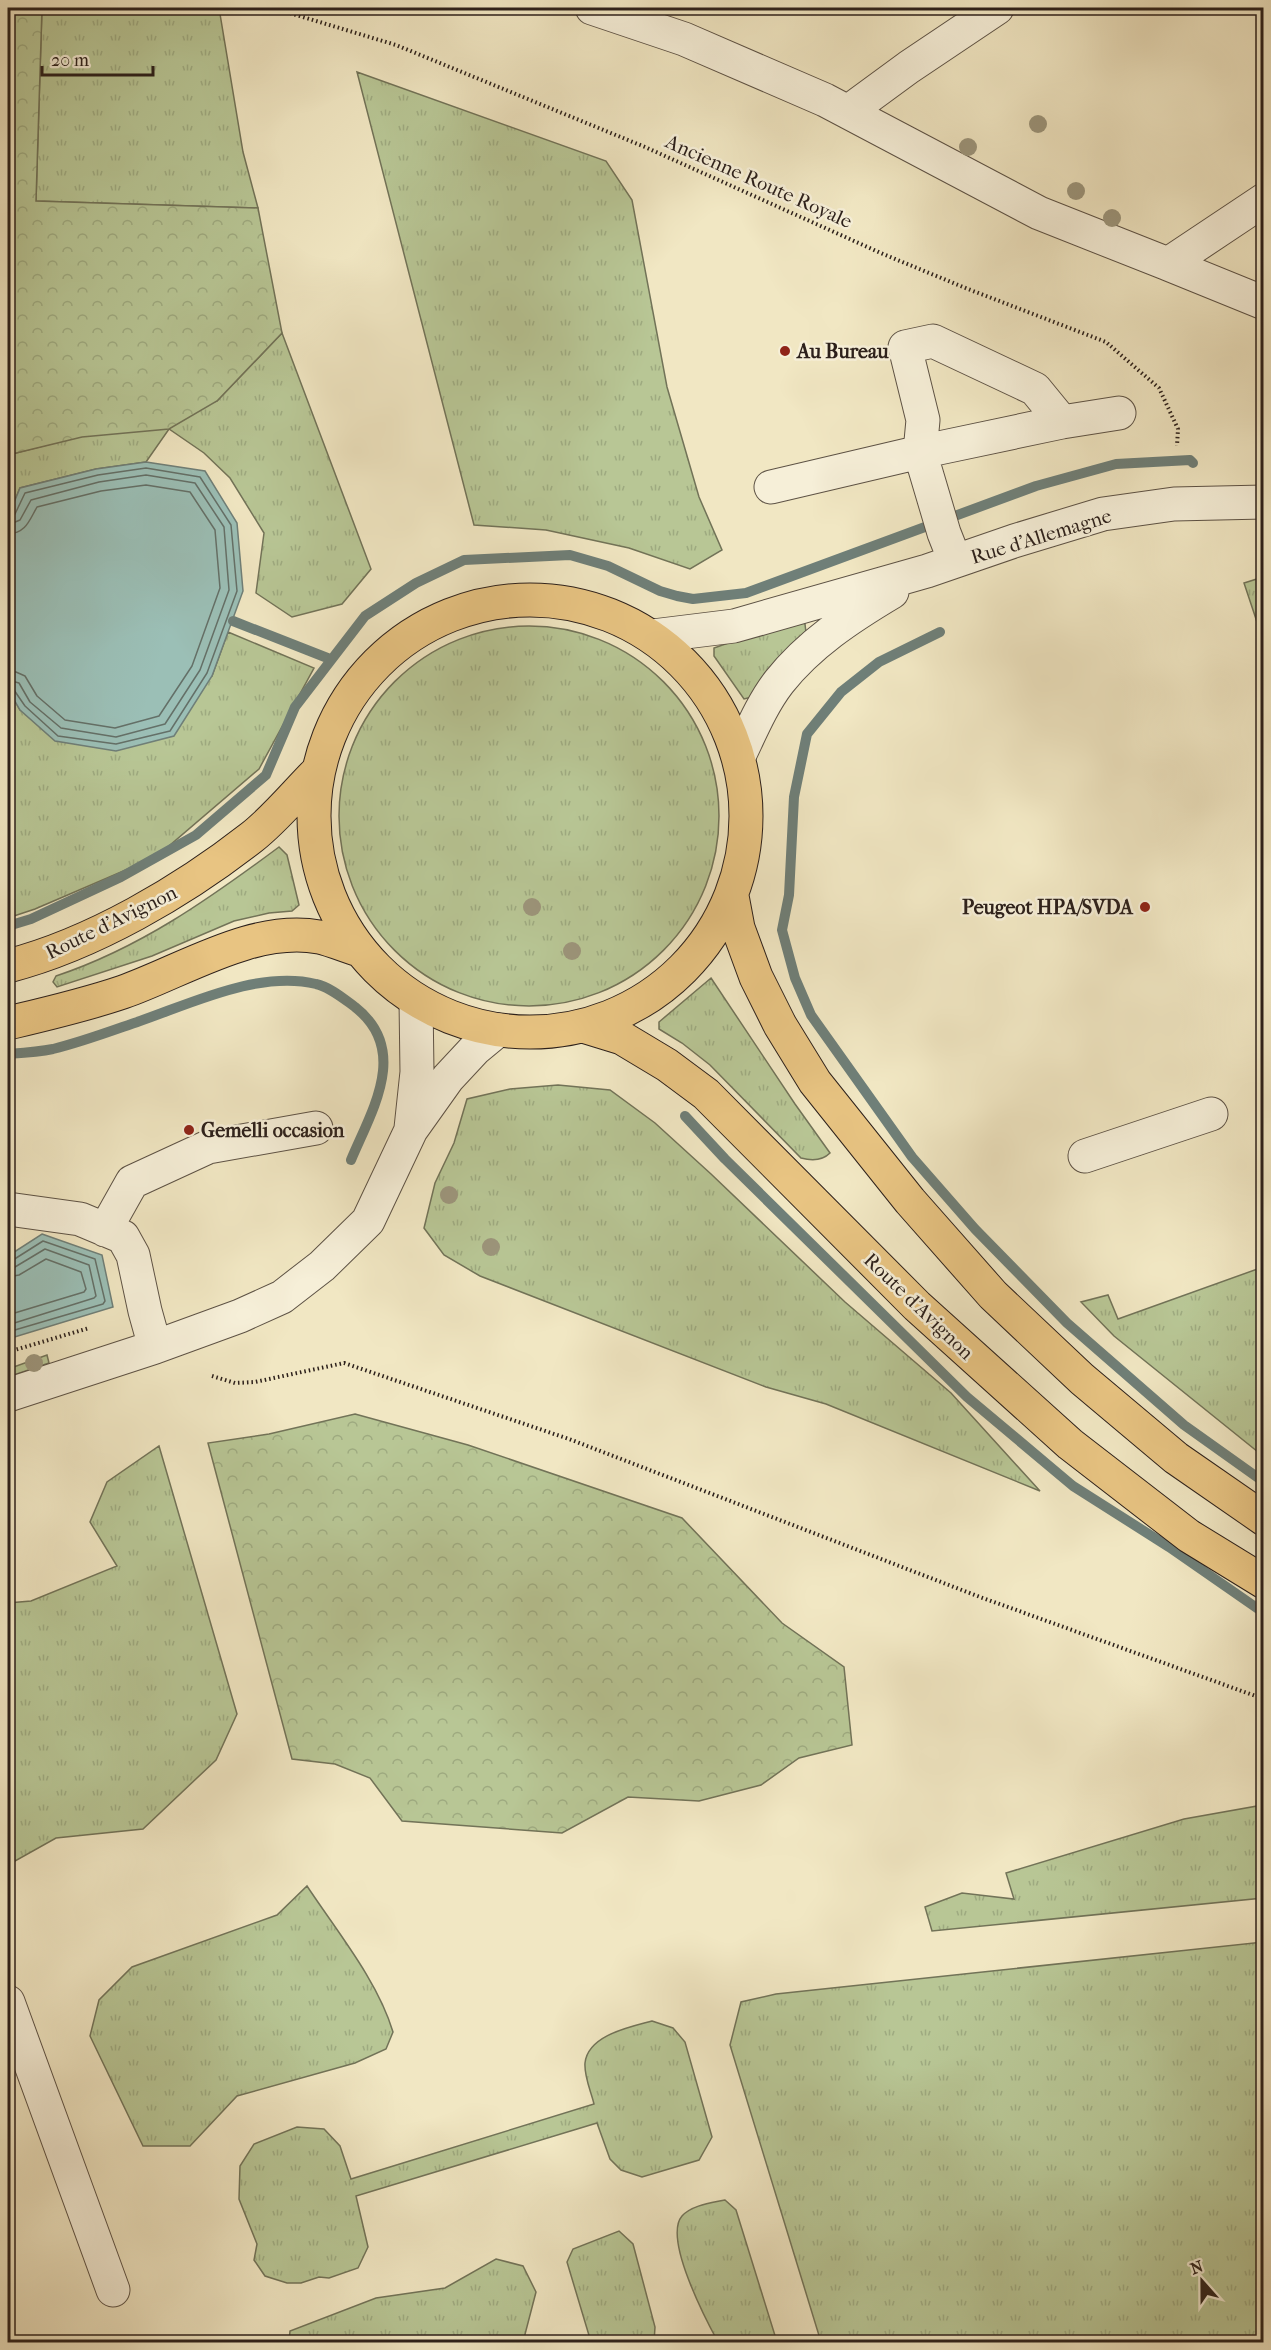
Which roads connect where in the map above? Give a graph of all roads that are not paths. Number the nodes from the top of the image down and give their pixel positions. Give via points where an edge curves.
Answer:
1 (592, 8) edge
2 (997, 8) edge
3 (849, 111) junction
4 (1263, 200) edge
5 (1167, 264) junction
6 (1263, 303) edge
7 (1119, 413) dead end
8 (1062, 422) junction
9 (920, 452) junction
10 (771, 487) dead end
11 (1263, 502) edge
12 (941, 566) junction
13 (653, 636) junction
14 (739, 756) junction
15 (316, 772) junction
16 (732, 896) junction
17 (359, 950) junction
18 (8, 966) edge
19 (416, 1001) junction
20 (8, 1023) edge
21 (583, 1026) junction
22 (498, 1030) junction
23 (1210, 1114) dead end
24 (316, 1128) dead end
25 (411, 1130) junction
26 (1085, 1156) dead end
27 (8, 1209) edge
28 (105, 1230) junction
29 (155, 1347) junction
30 (8, 1395) edge
31 (1263, 1519) edge
32 (1263, 1582) edge
33 (8, 2002) edge
34 (113, 2290) dead end

1 - 3 street via 684,39
2 - 3 street
3 - 5 street via 1039,213
4 - 5 street
5 - 6 street
7 - 8 street
8 - 9 street
8 - 9 street via 1035,389 933,341 905,347 923,420
9 - 10 street
9 - 12 street via 944,533
11 - 12 street, Rue d'Allemagne via 1174,504 1102,514
12 - 13 street, Rue d'Allemagne via 734,626
12 - 14 street, Rue d'Allemagne via 856,614 813,646 780,682
13 - 14 main road via 682,660 706,688 726,721
13 - 15 main road via 605,612 553,600 500,601 448,615 401,641 363,677 334,722
14 - 16 main road via 747,826
15 - 17 main road via 312,819 318,866 334,910
15 - 18 main road, Route d'Avignon via 254,836 171,895 102,930
16 - 21 main road via 708,941 673,979 631,1008
16 - 31 main road via 738,928 756,977 780,1024 815,1082 910,1201 993,1295 1082,1379 1176,1458
17 - 19 main road via 385,978
17 - 20 main road via 319,937 279,936 245,943 123,992
19 - 22 main road via 455,1019
19 - 25 street via 417,1072
21 - 22 main road via 540,1032
21 - 32 main road, Route d'Avignon via 622,1038 706,1094 917,1306 1070,1444 1189,1536
22 - 25 street via 448,1078
23 - 26 street
24 - 28 street via 208,1147 132,1182
25 - 29 street via 368,1221 322,1266 282,1297
27 - 28 street via 80,1219
28 - 29 street via 123,1237 133,1255
29 - 30 street
33 - 34 street

